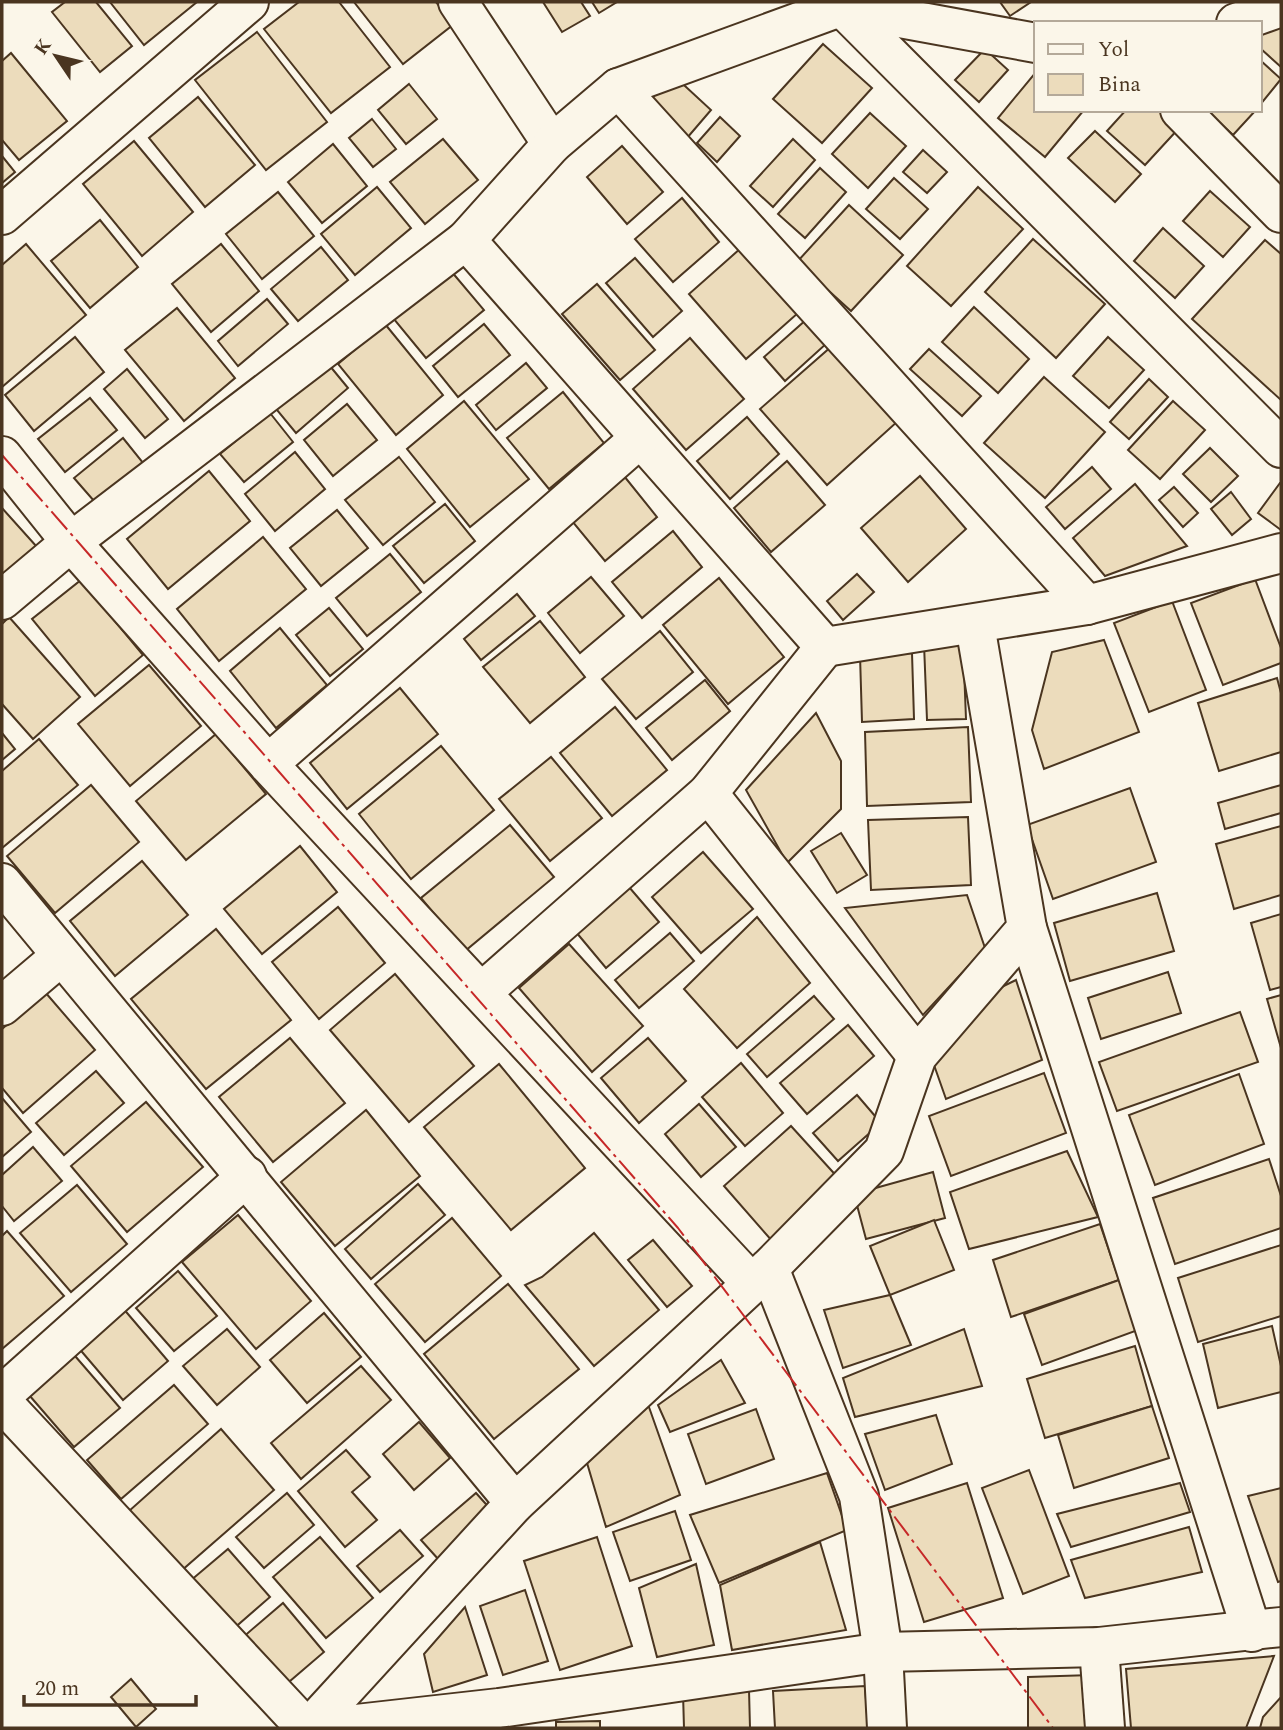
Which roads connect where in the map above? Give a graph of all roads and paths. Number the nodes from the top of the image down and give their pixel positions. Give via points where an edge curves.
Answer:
1 (249, 2) edge
2 (458, 2) edge
3 (839, 5) edge
4 (1281, 7) edge
5 (1242, 21) edge
6 (1034, 43) edge
7 (618, 88) junction
8 (1182, 112) edge
9 (552, 144) junction
10 (1281, 213) edge
11 (2, 215) edge
12 (466, 240) junction
13 (639, 439) junction
14 (1281, 448) edge
15 (2, 456) edge
16 (71, 542) junction
17 (1278, 565) edge
18 (2, 600) edge
19 (1087, 605) junction
20 (975, 625) junction
21 (825, 647) junction
22 (268, 764) junction
23 (708, 793) junction
24 (2, 883) edge
25 (1027, 928) junction
26 (61, 956) junction
27 (482, 992) junction
28 (2, 1006) edge
29 (917, 1056) junction
30 (247, 1177) junction
31 (760, 1275) junction
32 (2, 1395) edge
33 (2, 1402) edge
34 (515, 1503) junction
35 (1266, 1630) edge
36 (1099, 1647) junction
37 (883, 1652) junction
38 (500, 1718) edge
39 (307, 1728) edge
40 (321, 1728) edge
41 (887, 1728) edge
42 (1105, 1728) edge

1 - 11 street
2 - 9 street
3 - 6 street
3 - 7 street
3 - 14 street
4 - 5 street
7 - 9 street
7 - 19 street
8 - 10 street
9 - 12 street
12 - 13 street
12 - 16 street
13 - 21 street
13 - 22 street
15 - 16 street
16 - 18 street
16 - 22 street
17 - 19 street
19 - 20 street
20 - 21 street
20 - 25 street
21 - 23 street
22 - 27 street
23 - 27 street
23 - 29 street
24 - 26 street
25 - 29 street
25 - 35 street
26 - 28 street
26 - 30 street
27 - 31 street
29 - 31 street via 884,1151
30 - 32 street
30 - 34 street
31 - 34 street
31 - 37 street via 859,1496
33 - 39 street
34 - 39 street
35 - 36 street
36 - 37 street
36 - 42 street
37 - 38 street
37 - 41 street
38 - 40 street

